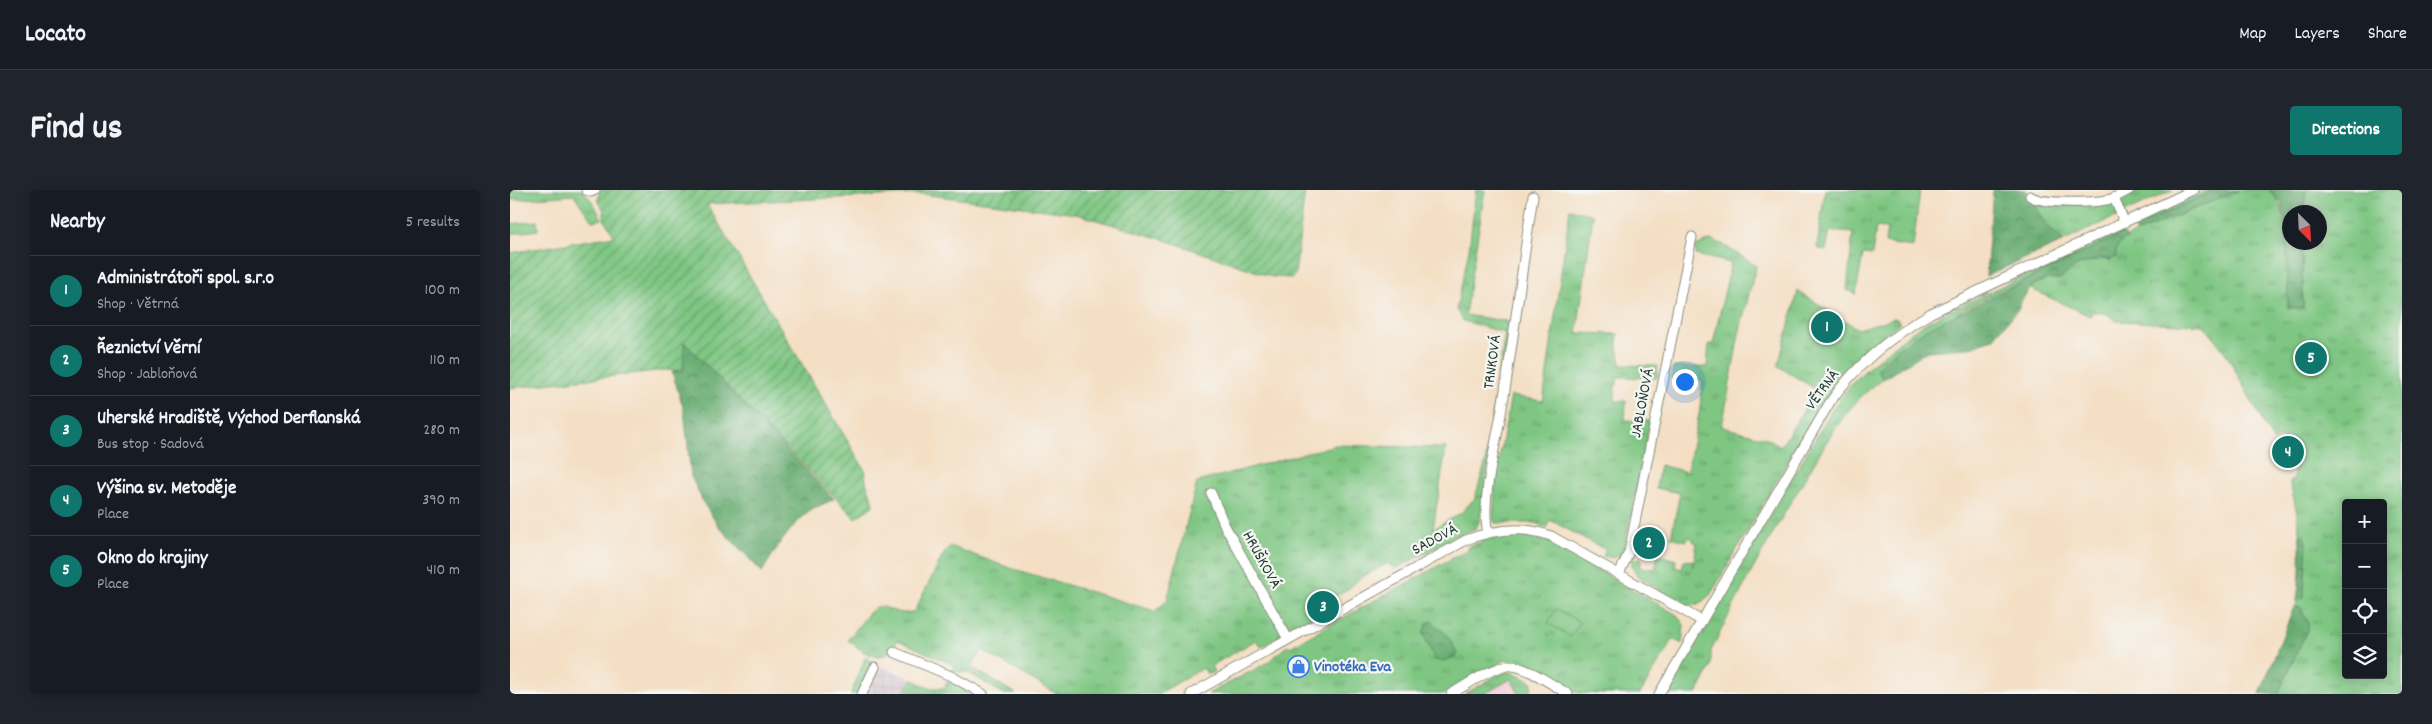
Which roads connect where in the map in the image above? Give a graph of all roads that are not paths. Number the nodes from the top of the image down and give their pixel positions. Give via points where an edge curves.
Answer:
1 (2129, 190) edge
2 (2193, 190) edge
3 (1533, 196) dead end
4 (2030, 196) dead end
5 (2114, 198) junction
6 (2124, 221) junction
7 (1692, 237) dead end
8 (1211, 493) dead end
9 (1488, 532) junction
10 (1620, 574) junction
11 (1702, 621) junction
12 (1288, 639) junction
13 (894, 652) dead end
14 (875, 667) dead end
15 (862, 694) edge
16 (983, 694) edge
17 (1191, 694) edge
18 (1451, 694) edge
19 (1568, 694) edge
20 (1659, 694) edge

1 - 5 street
2 - 6 street, VĚTRNÁ
3 - 9 street, TRNKOVÁ via 1488,493 1485,519
4 - 5 street via 2044,201 2103,201
5 - 6 street
6 - 11 street, VĚTRNÁ via 1931,313 1907,327 1872,355 1830,402
7 - 10 street, JABLOŇOVÁ via 1629,552
8 - 12 street, HRUŠKOVÁ via 1225,526
9 - 10 street, SADOVÁ via 1522,529 1545,533
9 - 12 street, SADOVÁ via 1466,540
10 - 11 street, SADOVÁ
11 - 20 street, VĚTRNÁ
12 - 17 street, SADOVÁ
13 - 16 street via 951,676
14 - 15 street
18 - 19 street via 1494,670 1511,665

